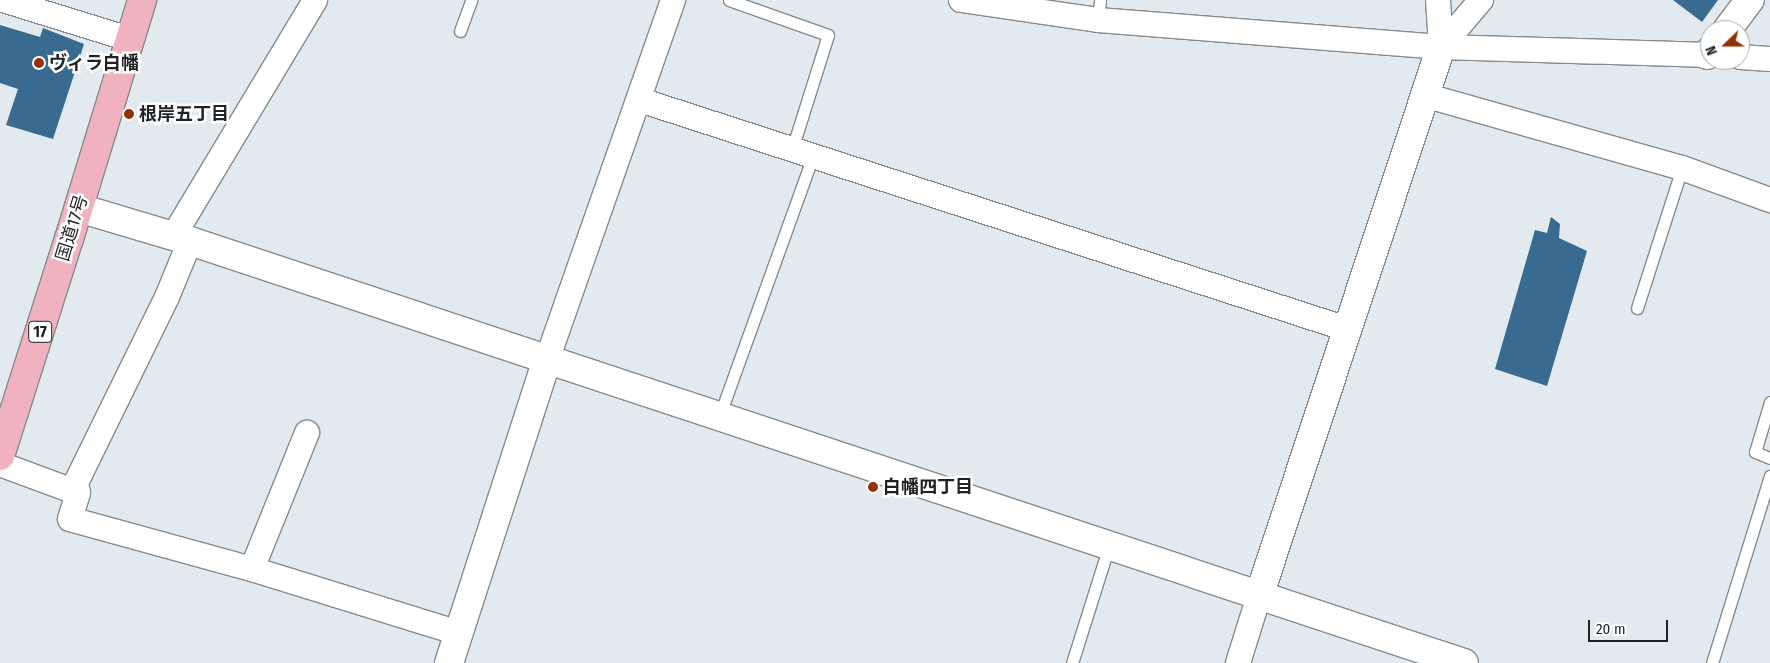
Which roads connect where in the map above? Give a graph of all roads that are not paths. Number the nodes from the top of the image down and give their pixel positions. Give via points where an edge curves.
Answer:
1 (3, 0) edge
2 (142, 0) edge
3 (315, 0) edge
4 (471, 0) edge
5 (673, 0) edge
6 (729, 0) edge
7 (961, 0) edge
8 (1438, 0) edge
9 (1480, 0) edge
10 (1750, 0) edge
11 (1099, 10) edge
12 (1735, 20) edge
13 (460, 31) dead end
14 (130, 39) junction
15 (1442, 47) junction
16 (1700, 54) edge
17 (1750, 58) edge
18 (1770, 59) edge
19 (1424, 95) junction
20 (640, 100) junction
21 (803, 153) junction
22 (1682, 168) junction
23 (1770, 200) edge
24 (79, 208) junction
25 (182, 238) junction
26 (1637, 308) dead end
27 (1347, 329) junction
28 (547, 360) junction
29 (1770, 402) edge
30 (719, 417) junction
31 (307, 433) dead end
32 (0, 456) edge
33 (1770, 458) edge
34 (0, 464) edge
35 (1770, 476) edge
36 (78, 492) junction
37 (1109, 546) junction
38 (252, 569) junction
39 (1260, 596) junction
40 (459, 633) junction
41 (449, 663) edge
42 (1072, 663) edge
43 (1238, 663) edge
44 (1464, 663) edge
45 (1712, 663) edge

1 - 14 street
2 - 14 highway, 国道17号 / 17
3 - 25 street
4 - 13 lane
5 - 20 street
6 - 21 lane via 828,35
7 - 11 street
8 - 15 street
9 - 15 street
10 - 12 street
11 - 15 street
14 - 24 highway, 国道17号 / 17
15 - 16 street
15 - 19 street
17 - 18 street
19 - 22 street
19 - 27 street
20 - 21 street
20 - 28 street
21 - 27 street
21 - 30 lane
22 - 23 street
22 - 26 lane
24 - 25 street
24 - 32 highway, 国道17号 / 17
25 - 28 street
25 - 36 street via 167,297 76,483
27 - 39 street
28 - 30 street
28 - 40 street
29 - 33 lane via 1755,452
30 - 37 street
31 - 38 street
34 - 36 street
35 - 45 lane
36 - 38 street via 70,519
37 - 39 street
37 - 42 lane
38 - 40 street
39 - 43 street
39 - 44 street
40 - 41 street

